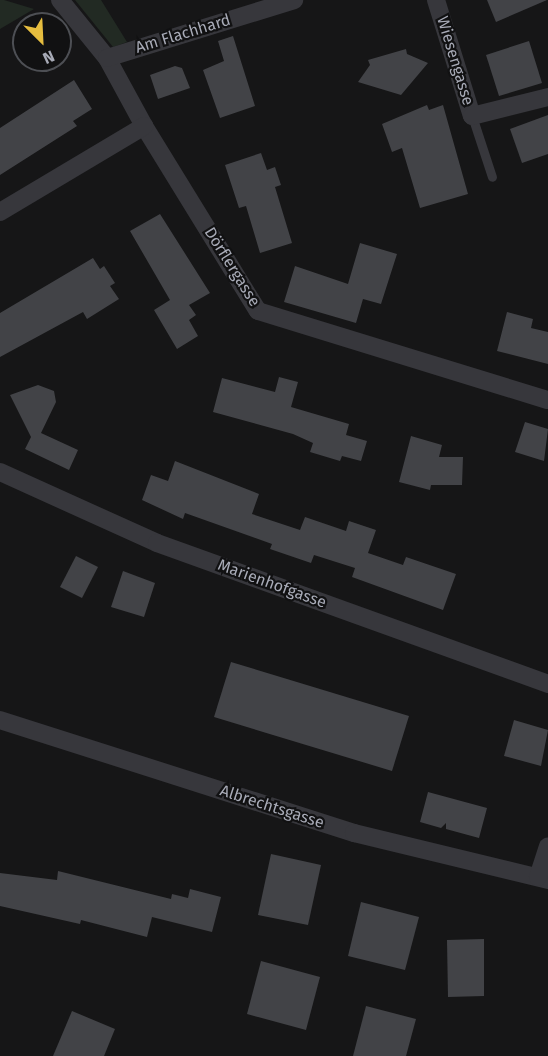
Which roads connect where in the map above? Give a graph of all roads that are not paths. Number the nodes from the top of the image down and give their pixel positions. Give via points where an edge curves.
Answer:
1 (60, 0) edge
2 (294, 0) edge
3 (436, 0) edge
4 (108, 58) junction
5 (548, 97) edge
6 (472, 116) junction
7 (144, 126) junction
8 (492, 177) dead end
9 (0, 212) edge
10 (548, 400) edge
11 (0, 472) edge
12 (548, 684) edge
13 (0, 720) edge
14 (548, 847) edge
15 (543, 879) edge

1 - 4 street, Dörflergasse
2 - 4 street, Am Flachhard
3 - 6 street, Wiesengasse
4 - 7 street, Dörflergasse
5 - 6 street, Wiesengasse
6 - 8 lane
7 - 9 street
7 - 10 street, Dörflergasse via 258,311
11 - 12 street, Marienhofgasse via 157,543
13 - 15 street, Albrechtsgasse via 354,833
14 - 15 street

